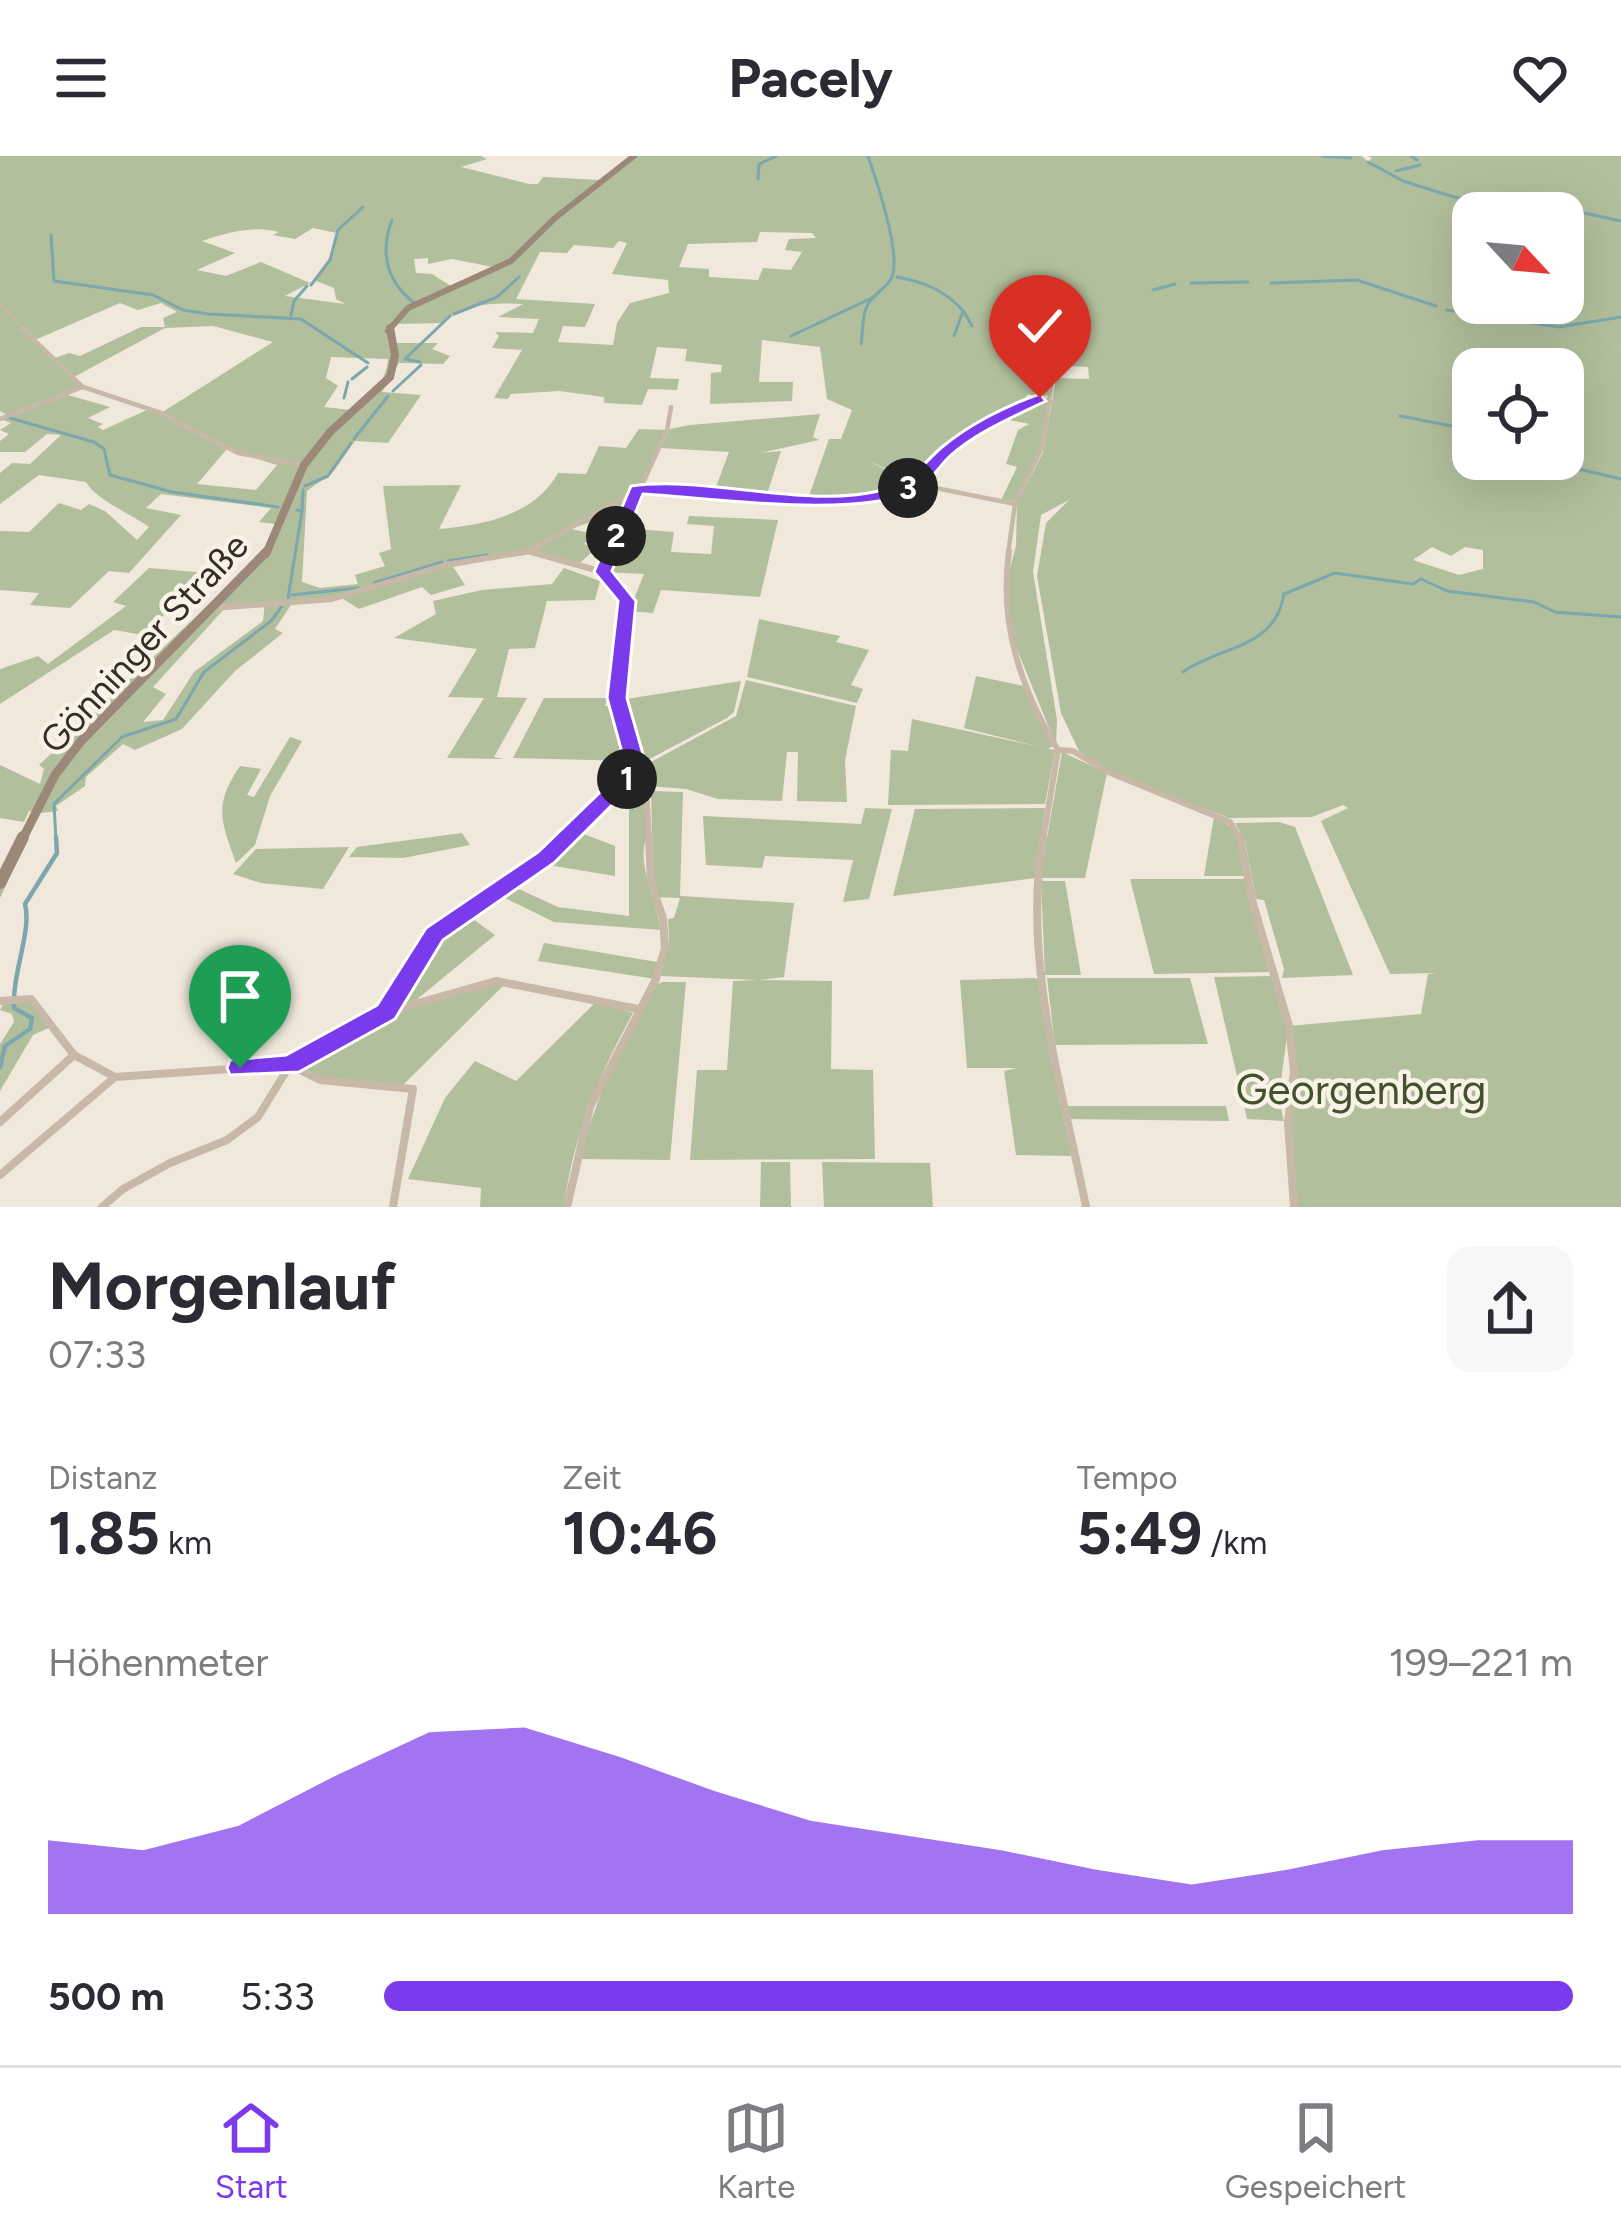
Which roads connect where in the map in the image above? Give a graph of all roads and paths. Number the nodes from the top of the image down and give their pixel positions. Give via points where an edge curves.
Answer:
1 (634, 156) edge
2 (0, 303) edge
3 (1054, 364) dead end
4 (83, 387) junction
5 (1051, 402) junction
6 (671, 406) dead end
7 (0, 419) edge
8 (304, 465) junction
9 (916, 484) junction
10 (637, 489) junction
11 (1015, 504) junction
12 (528, 552) junction
13 (603, 572) junction
14 (211, 608) junction
15 (1058, 750) junction
16 (637, 768) junction
17 (646, 787) junction
18 (617, 789) junction
19 (0, 883) edge
20 (2, 1000) edge
21 (638, 1009) junction
22 (386, 1012) junction
23 (74, 1055) junction
24 (290, 1065) junction
25 (115, 1077) junction
26 (0, 1123) edge
27 (0, 1175) edge
28 (102, 1207) edge
29 (393, 1207) edge
30 (567, 1207) edge
31 (1086, 1207) edge
32 (1294, 1207) edge

1 - 8 street, Gönninger Straße via 505,265 401,312 388,330 394,369
2 - 4 street
3 - 5 street
4 - 7 street
4 - 8 street via 161,413 238,453
5 - 9 street via 1040,398 985,424
5 - 11 street via 1043,445
6 - 10 street
8 - 14 street, Gönninger Straße via 272,548
9 - 10 street via 861,499
9 - 11 street
10 - 12 street
10 - 13 street
11 - 15 street via 1004,614 1040,721
12 - 13 street
12 - 14 street via 446,565 340,597
13 - 16 street via 627,601 617,698
14 - 19 street, Gönninger Straße via 68,757
15 - 31 street via 1036,880 1040,976
15 - 32 street via 1230,822 1240,835 1289,1026
16 - 17 street
16 - 18 street
17 - 18 street
17 - 21 street via 664,947
18 - 22 street via 546,858 434,934
20 - 23 street via 20,997 43,1010
21 - 22 street via 496,981
21 - 30 street via 590,1107
22 - 24 street
23 - 25 street
23 - 26 street
24 - 25 street
24 - 28 street via 258,1117
24 - 29 street via 320,1080 413,1089
25 - 27 street

